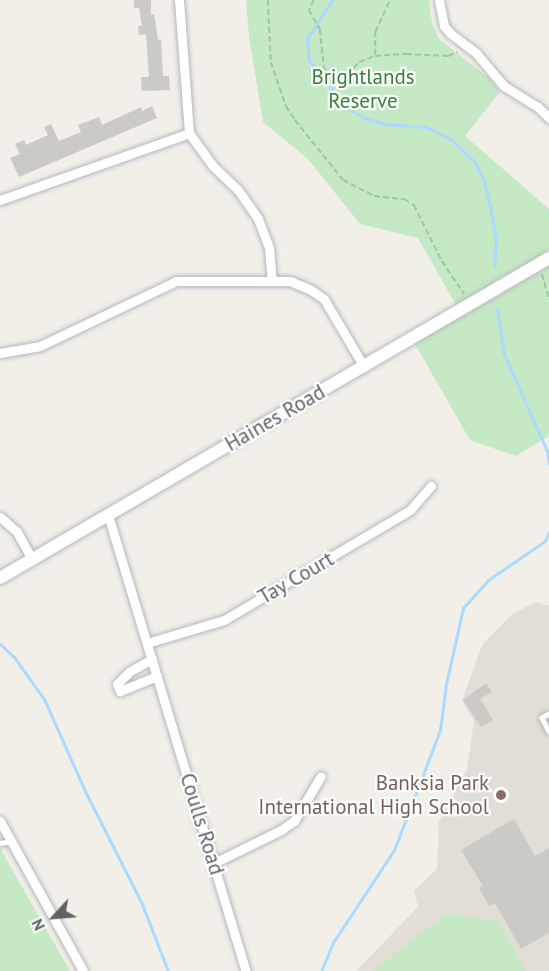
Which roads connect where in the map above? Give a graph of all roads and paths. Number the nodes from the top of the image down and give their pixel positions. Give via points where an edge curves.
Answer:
1 (179, 0) edge
2 (268, 0) edge
3 (314, 0) edge
4 (390, 0) edge
5 (439, 0) edge
6 (465, 45) junction
7 (375, 56) junction
8 (549, 118) edge
9 (189, 133) junction
10 (0, 200) edge
11 (544, 261) edge
12 (272, 281) junction
13 (549, 299) edge
14 (472, 304) junction
15 (0, 353) edge
16 (364, 367) junction
17 (431, 486) dead end
18 (108, 515) junction
19 (0, 517) edge
20 (32, 559) junction
21 (0, 578) edge
22 (147, 643) junction
23 (152, 659) junction
24 (157, 676) junction
25 (549, 714) edge
26 (549, 731) edge
27 (321, 776) dead end
28 (0, 821) edge
29 (11, 841) junction
30 (0, 843) edge
31 (214, 863) junction
32 (83, 971) edge
33 (246, 971) edge

1 - 9 street
2 - 14 path via 271,62 295,120 343,180 374,196 404,199 414,206 442,261
3 - 7 path via 309,10 320,29 324,66 331,76 339,79 360,62
4 - 7 path via 375,32
5 - 6 street via 444,26
6 - 7 path via 448,56
6 - 8 street via 504,86
9 - 10 street
9 - 12 street via 258,219 269,248
11 - 13 path
11 - 14 main road, Haines Road
12 - 15 street via 176,281 40,346
12 - 16 street via 300,284 324,299
14 - 16 main road, Haines Road
16 - 18 main road, Haines Road
17 - 22 street, Tay Court via 410,510 224,620
18 - 20 main road, Haines Road
18 - 22 street, Coulls Road
19 - 20 street via 17,532
20 - 21 main road, Haines Road
22 - 23 street, Coulls Road
23 - 24 street, Coulls Road
23 - 24 street via 117,684 120,691
24 - 31 street, Coulls Road
25 - 26 lane via 542,718
27 - 31 street via 294,821
28 - 29 street
29 - 30 lane
29 - 32 street
31 - 33 street, Coulls Road

